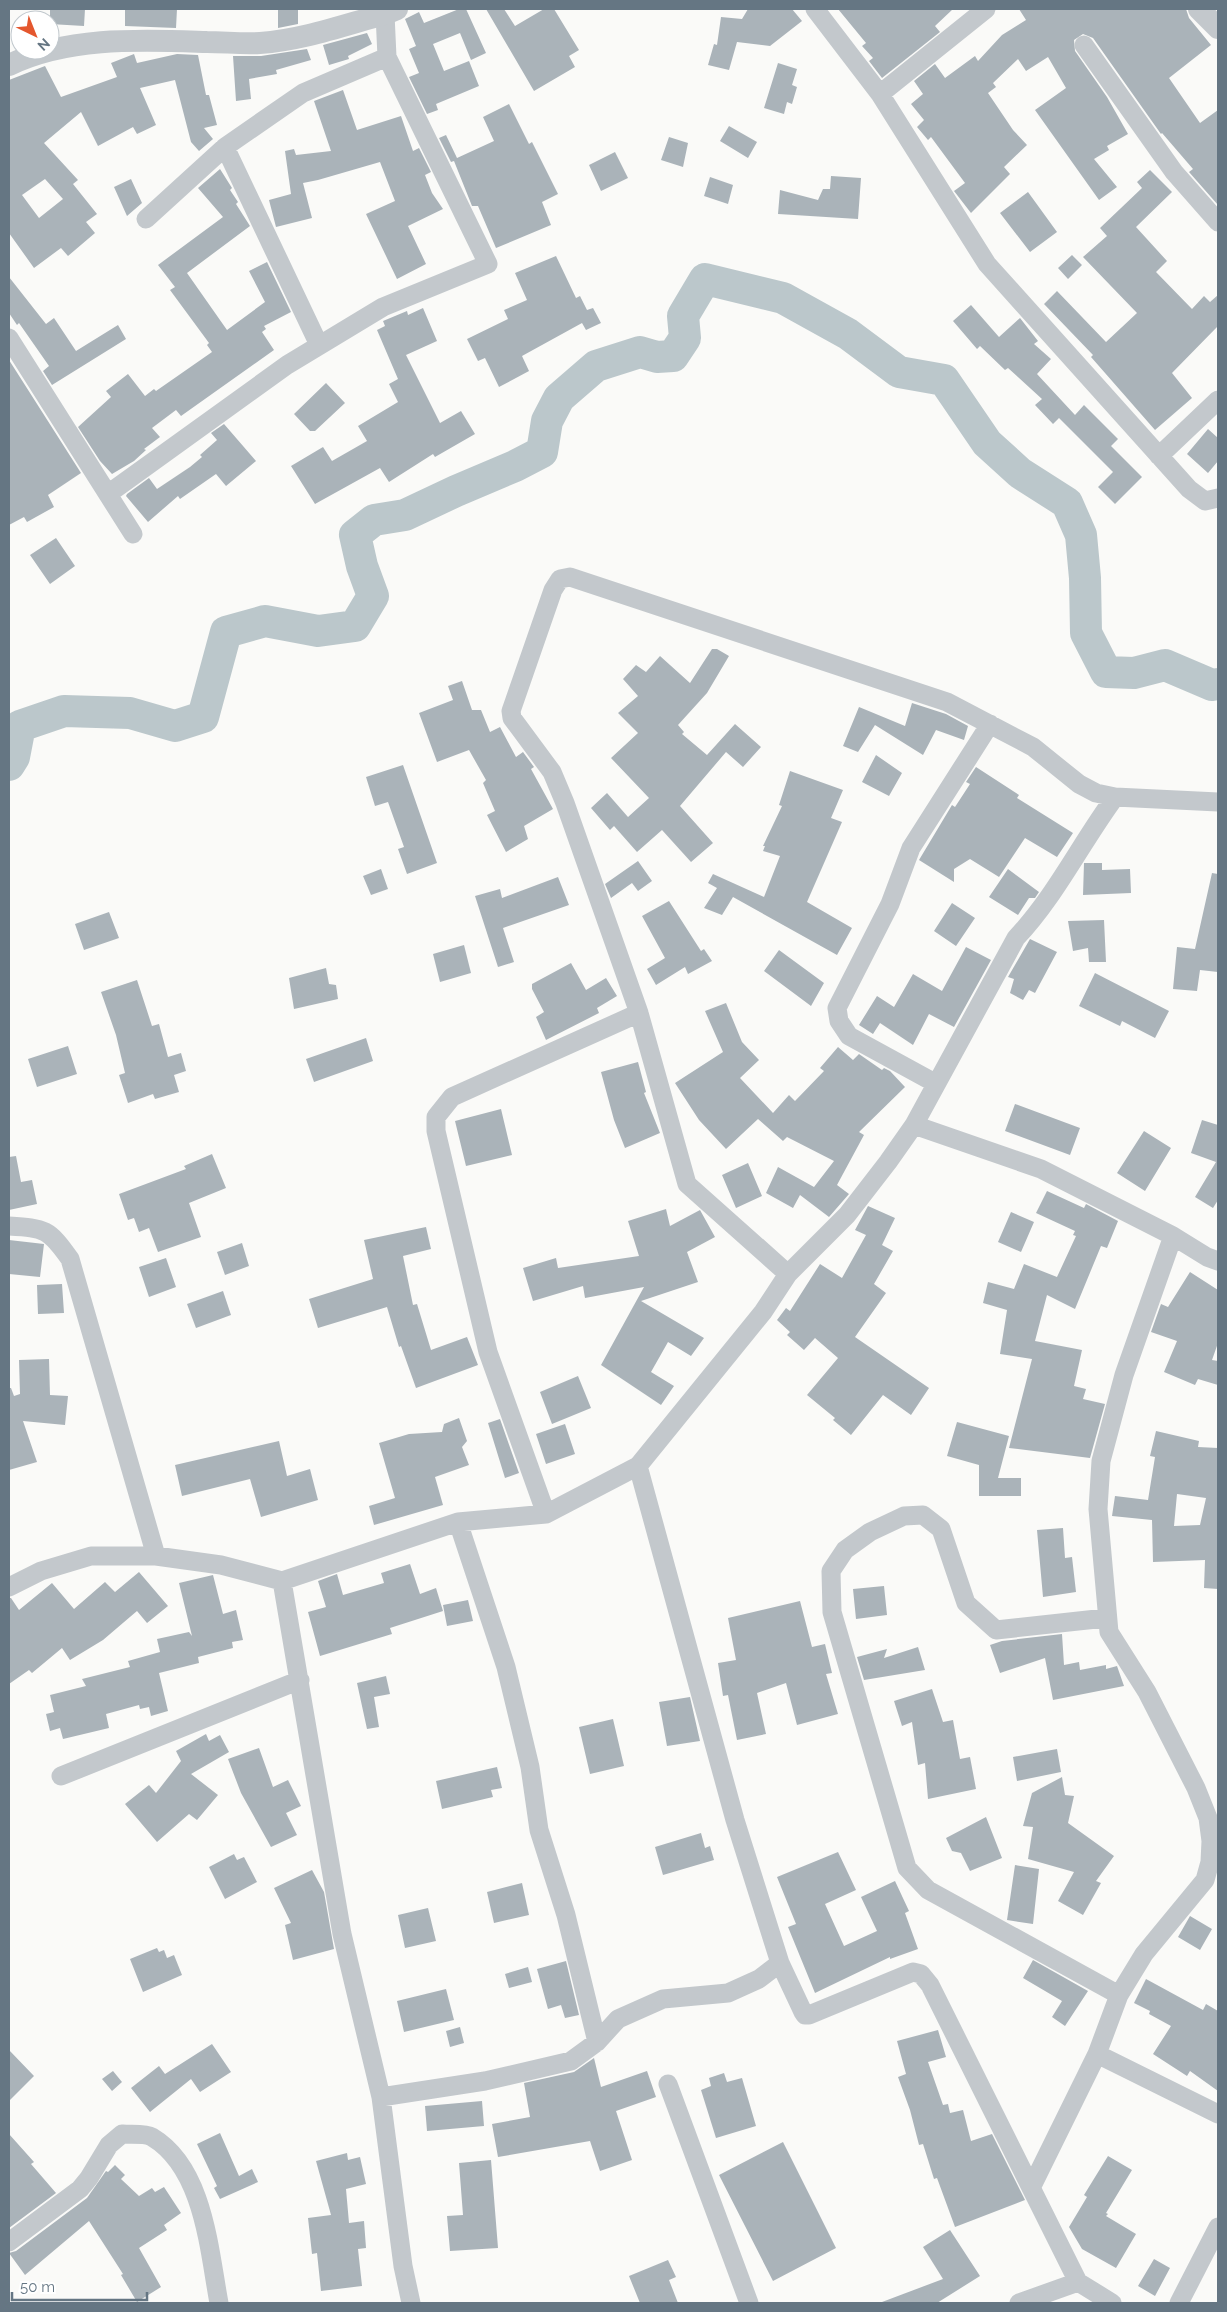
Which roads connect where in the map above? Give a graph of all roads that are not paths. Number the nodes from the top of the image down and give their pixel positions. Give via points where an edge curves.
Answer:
1 (814, 9) edge
2 (986, 9) edge
3 (1199, 9) edge
4 (391, 11) edge
5 (1218, 28) edge
6 (1084, 45) dead end
7 (386, 57) junction
8 (9, 65) edge
9 (880, 94) junction
10 (226, 147) junction
11 (146, 219) dead end
12 (1218, 222) edge
13 (9, 338) edge
14 (319, 345) junction
15 (1218, 400) edge
16 (1160, 456) junction
17 (108, 494) junction
18 (1218, 498) edge
19 (133, 534) dead end
20 (990, 724) junction
21 (1115, 797) junction
22 (1218, 802) edge
23 (639, 1013) junction
24 (935, 1083) junction
25 (914, 1124) junction
26 (9, 1226) edge
27 (1173, 1236) junction
28 (1218, 1261) edge
29 (788, 1274) junction
30 (638, 1466) junction
31 (546, 1514) junction
32 (458, 1522) junction
33 (156, 1556) junction
34 (282, 1581) junction
35 (9, 1587) edge
36 (1106, 1618) junction
37 (300, 1680) junction
38 (61, 1776) dead end
39 (780, 1963) junction
40 (1119, 1995) junction
41 (597, 2042) junction
42 (1097, 2054) junction
43 (668, 2084) dead end
44 (382, 2097) junction
45 (1218, 2114) edge
46 (1031, 2188) junction
47 (1218, 2227) edge
48 (9, 2242) edge
49 (1078, 2282) junction
50 (219, 2303) edge
51 (411, 2303) edge
52 (749, 2303) edge
53 (1019, 2303) edge
54 (1112, 2303) edge
55 (1179, 2303) edge

1 - 9 street
2 - 9 street
3 - 5 street
4 - 7 street
4 - 8 street via 289,40 257,43 101,42 63,47 24,57
6 - 12 street via 1174,172
7 - 10 street via 304,93
7 - 14 street via 488,264 383,307
9 - 16 street via 988,264
10 - 11 street
10 - 14 street
13 - 17 street
14 - 17 street via 286,365
15 - 16 street
16 - 18 street via 1198,498 1205,501
17 - 19 street
20 - 21 street via 1033,748 1096,794
20 - 23 street via 947,702 570,577 560,579 530,655 511,711 512,718 552,772
20 - 24 street via 911,848 890,904 837,1008 839,1021 849,1036
21 - 22 street
21 - 24 street via 1032,921 1016,938
23 - 29 street via 687,1184
23 - 31 street via 452,1097 436,1117 436,1131 488,1352
24 - 25 street
25 - 27 street via 1041,1169
25 - 29 street via 847,1215
26 - 33 street via 38,1227 56,1240 70,1259
27 - 28 street
27 - 36 street via 1124,1375 1101,1461 1098,1509
29 - 30 street via 763,1312
30 - 31 street
30 - 39 street via 735,1820
31 - 32 street
32 - 34 street
32 - 41 street via 506,1667 530,1767 539,1830 566,1914
33 - 34 street via 221,1565
33 - 35 street via 91,1556 41,1571
34 - 37 street
36 - 40 street via 1109,1632 1148,1692 1196,1788 1208,1818 1211,1841 1205,1880 1144,1954
36 - 40 street via 996,1630 966,1603 941,1529 923,1515 904,1516 870,1532 845,1550 831,1572 832,1612 907,1868 928,1890
37 - 38 street
37 - 44 street via 342,1934
39 - 41 street via 759,1979 728,1993 664,1999 618,2019
39 - 46 street via 805,2015 913,1972 921,1974 930,1985
40 - 42 street
41 - 44 street via 570,2061 485,2080
42 - 45 street
42 - 46 street
43 - 52 street
44 - 51 street via 403,2266
46 - 49 street
47 - 55 street
48 - 50 street via 80,2189 109,2145 122,2134 150,2136 178,2158 190,2180 204,2224
49 - 53 street
49 - 54 street

